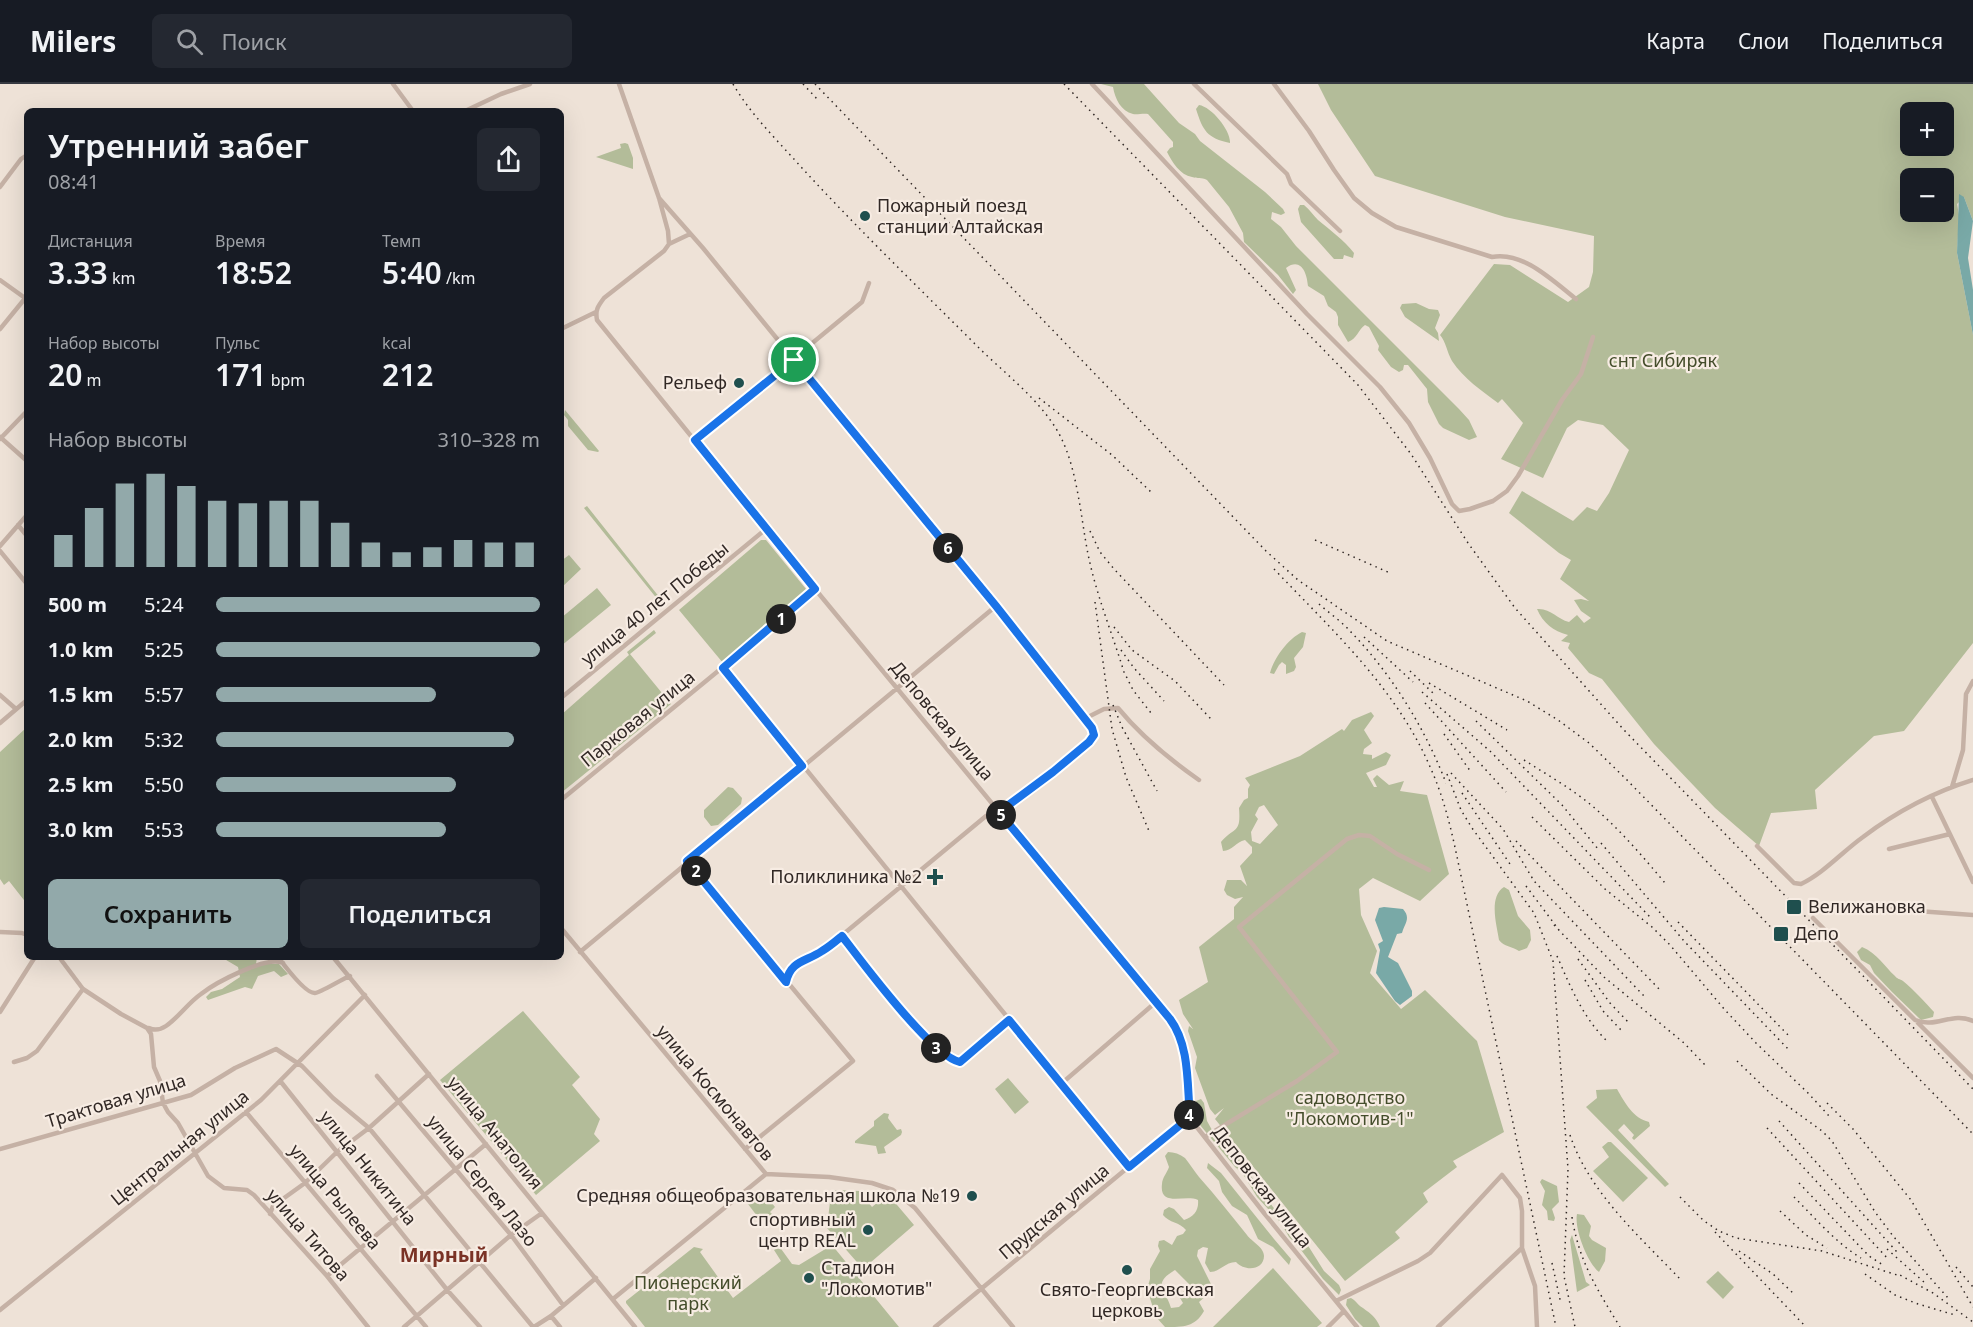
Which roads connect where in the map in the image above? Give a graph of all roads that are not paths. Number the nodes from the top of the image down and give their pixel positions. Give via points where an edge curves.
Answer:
1 (393, 84) edge
2 (530, 84) edge
3 (619, 84) edge
4 (1092, 84) edge
5 (1194, 84) edge
6 (1274, 84) edge
7 (411, 108) edge
8 (471, 108) edge
9 (24, 157) edge
10 (0, 187) edge
11 (659, 198) junction
12 (1340, 231) dead end
13 (690, 234) junction
14 (669, 244) junction
15 (0, 280) edge
16 (869, 283) dead end
17 (24, 296) edge
18 (24, 299) edge
19 (1576, 299) dead end
20 (596, 312) junction
21 (564, 328) edge
22 (0, 329) edge
23 (1593, 337) dead end
24 (794, 360) junction
25 (24, 414) edge
26 (0, 438) edge
27 (695, 440) junction
28 (24, 458) edge
29 (24, 518) edge
30 (18, 525) junction
31 (766, 529) junction
32 (24, 532) edge
33 (0, 546) edge
34 (0, 551) edge
35 (24, 580) edge
36 (815, 589) junction
37 (996, 606) junction
38 (723, 668) junction
39 (1973, 681) edge
40 (897, 688) junction
41 (0, 695) edge
42 (564, 696) edge
43 (24, 702) edge
44 (16, 709) junction
45 (1086, 718) junction
46 (0, 723) edge
47 (802, 766) junction
48 (1199, 780) dead end
49 (1973, 780) edge
50 (1952, 787) junction
51 (1932, 797) junction
52 (564, 798) edge
53 (999, 812) junction
54 (1950, 834) junction
55 (1757, 846) dead end
56 (1889, 849) dead end
57 (687, 861) junction
58 (1429, 870) dead end
59 (1973, 882) edge
60 (902, 887) junction
61 (1876, 908) dead end
62 (1973, 915) edge
63 (1813, 918) dead end
64 (0, 932) edge
65 (564, 932) edge
66 (24, 935) edge
67 (842, 936) junction
68 (580, 952) junction
69 (33, 960) edge
70 (61, 960) edge
71 (280, 960) edge
72 (336, 960) edge
73 (283, 963) junction
74 (350, 976) junction
75 (786, 982) junction
76 (83, 989) junction
77 (365, 995) junction
78 (1156, 1002) junction
79 (0, 1012) edge
80 (1009, 1020) junction
81 (1914, 1020) junction
82 (1973, 1021) edge
83 (147, 1028) junction
84 (14, 1062) dead end
85 (298, 1064) junction
86 (429, 1074) junction
87 (377, 1076) dead end
88 (1973, 1078) edge
89 (281, 1082) junction
90 (1060, 1084) junction
91 (399, 1101) junction
92 (163, 1103) junction
93 (246, 1112) junction
94 (1190, 1117) junction
95 (369, 1128) junction
96 (1205, 1137) junction
97 (486, 1144) junction
98 (0, 1149) edge
99 (745, 1149) junction
100 (337, 1152) junction
101 (195, 1153) junction
102 (1129, 1167) junction
103 (455, 1169) junction
104 (766, 1174) junction
105 (305, 1183) junction
106 (423, 1195) junction
107 (542, 1213) junction
108 (270, 1214) junction
109 (393, 1221) junction
110 (511, 1235) junction
111 (361, 1248) junction
112 (1522, 1248) junction
113 (479, 1262) junction
114 (327, 1276) junction
115 (596, 1278) junction
116 (982, 1289) junction
117 (448, 1291) junction
118 (613, 1299) junction
119 (1336, 1301) junction
120 (563, 1305) junction
121 (0, 1310) edge
122 (1344, 1311) junction
123 (418, 1316) junction
124 (551, 1316) junction
125 (368, 1327) edge
126 (404, 1327) edge
127 (426, 1327) edge
128 (480, 1327) edge
129 (534, 1327) edge
130 (560, 1327) edge
131 (635, 1327) edge
132 (935, 1327) edge
133 (1013, 1327) edge
134 (1328, 1327) edge
135 (1357, 1327) edge
136 (1438, 1327) edge
137 (1537, 1327) edge

1 - 7 street
2 - 8 street
3 - 11 street
4 - 23 street via 1307,315 1380,387 1409,423 1452,504 1460,511 1493,501 1507,491 1581,374
5 - 12 street
6 - 19 street via 1354,198 1372,213 1396,227 1492,257 1513,258 1542,273
9 - 10 street
11 - 13 street
11 - 14 street
13 - 14 street
13 - 24 street
14 - 20 street via 604,298
15 - 17 street
16 - 24 street via 862,302
18 - 22 street
20 - 21 street
20 - 27 street, Деповская улица via 597,320
24 - 27 street
24 - 37 street
25 - 26 street
26 - 28 street
27 - 31 street, Деповская улица
29 - 30 street
30 - 32 street
30 - 33 street
31 - 36 street, Деповская улица
31 - 42 street, улица 40 лет Победы
34 - 35 street
36 - 38 street, Парковая улица
36 - 40 street, Деповская улица
37 - 40 street
37 - 45 street
38 - 47 street
38 - 52 street, Парковая улица
39 - 50 street via 1966,694 1963,750
40 - 47 street
40 - 53 street, Деповская улица
41 - 44 street
43 - 44 street
44 - 46 street
45 - 48 street via 1118,708 1132,726
45 - 53 street via 1094,735 1089,742
47 - 57 street
47 - 60 street
49 - 50 street
50 - 51 street
51 - 54 street
51 - 55 street via 1884,822 1801,884 1794,883
53 - 60 street via 987,816
53 - 78 street, Деповская улица
54 - 56 street
54 - 59 street
57 - 68 street
57 - 75 street
58 - 96 street via 1370,836 1359,835 1347,839 1239,927 1338,1052
60 - 67 street
60 - 80 street
61 - 62 street
63 - 81 street
64 - 66 street
65 - 68 street, улица Космонавтов
67 - 75 street via 789,970
67 - 80 street via 929,1042 952,1060 960,1062
68 - 99 street, улица Космонавтов
69 - 79 street
70 - 76 street
71 - 73 street
72 - 74 street, улица Анатолия
73 - 74 street via 312,993
73 - 83 street via 274,960 226,979 201,993 166,1026
74 - 77 street, улица Анатолия
75 - 99 street via 853,1061
76 - 83 street
76 - 84 street via 37,1051
77 - 85 street, Центральная улица
77 - 86 street, улица Анатолия
78 - 90 street
78 - 94 street, Деповская улица via 1182,1041
80 - 90 street
81 - 82 street via 1924,1024 1965,1017
81 - 88 street
83 - 92 street
85 - 89 street, Центральная улица
85 - 92 street, Трактовая улица via 276,1049 191,1095
85 - 95 street
86 - 91 street
86 - 97 street, улица Анатолия
87 - 91 street, улица Сергея Лазо
89 - 93 street, Центральная улица
89 - 100 street, улица Никитина
90 - 102 street
91 - 95 street
91 - 103 street, улица Сергея Лазо
92 - 98 street, Трактовая улица
92 - 101 street, улица Титова
93 - 101 street, Центральная улица
93 - 105 street, улица Рылеева
94 - 96 street, Деповская улица
94 - 102 street, Прудская улица
95 - 100 street
95 - 106 street
96 - 119 street, Деповская улица
97 - 103 street
97 - 107 street, улица Анатолия
99 - 104 street, улица Космонавтов
100 - 105 street
100 - 109 street, улица Никитина
101 - 108 street, улица Титова via 208,1176 224,1188 247,1190
101 - 121 street, Центральная улица
102 - 116 street, Прудская улица
103 - 106 street
103 - 110 street, улица Сергея Лазо
104 - 116 street, улица Космонавтов via 829,1177 893,1190 915,1208
104 - 118 street
105 - 108 street via 273,1206
105 - 111 street, улица Рылеева
106 - 109 street
106 - 113 street
107 - 110 street
107 - 115 street, улица Анатолия
108 - 114 street, улица Титова
109 - 111 street
109 - 117 street, улица Никитина
110 - 113 street
110 - 120 street, улица Сергея Лазо
111 - 114 street
111 - 123 street, улица Рылеева
112 - 119 street via 1520,1198 1502,1175 1430,1253
112 - 136 street
112 - 137 street via 1538,1301
113 - 117 street
113 - 129 street
114 - 125 street, улица Титова
115 - 118 street, улица Анатолия
115 - 120 street
116 - 132 street, Прудская улица
116 - 133 street, улица Космонавтов
117 - 123 street
117 - 128 street, улица Никитина
118 - 131 street, улица Анатолия
119 - 122 street, Деповская улица
120 - 124 street
122 - 134 street
122 - 135 street, Деповская улица
123 - 126 street
123 - 127 street, улица Рылеева
124 - 129 street
124 - 130 street

